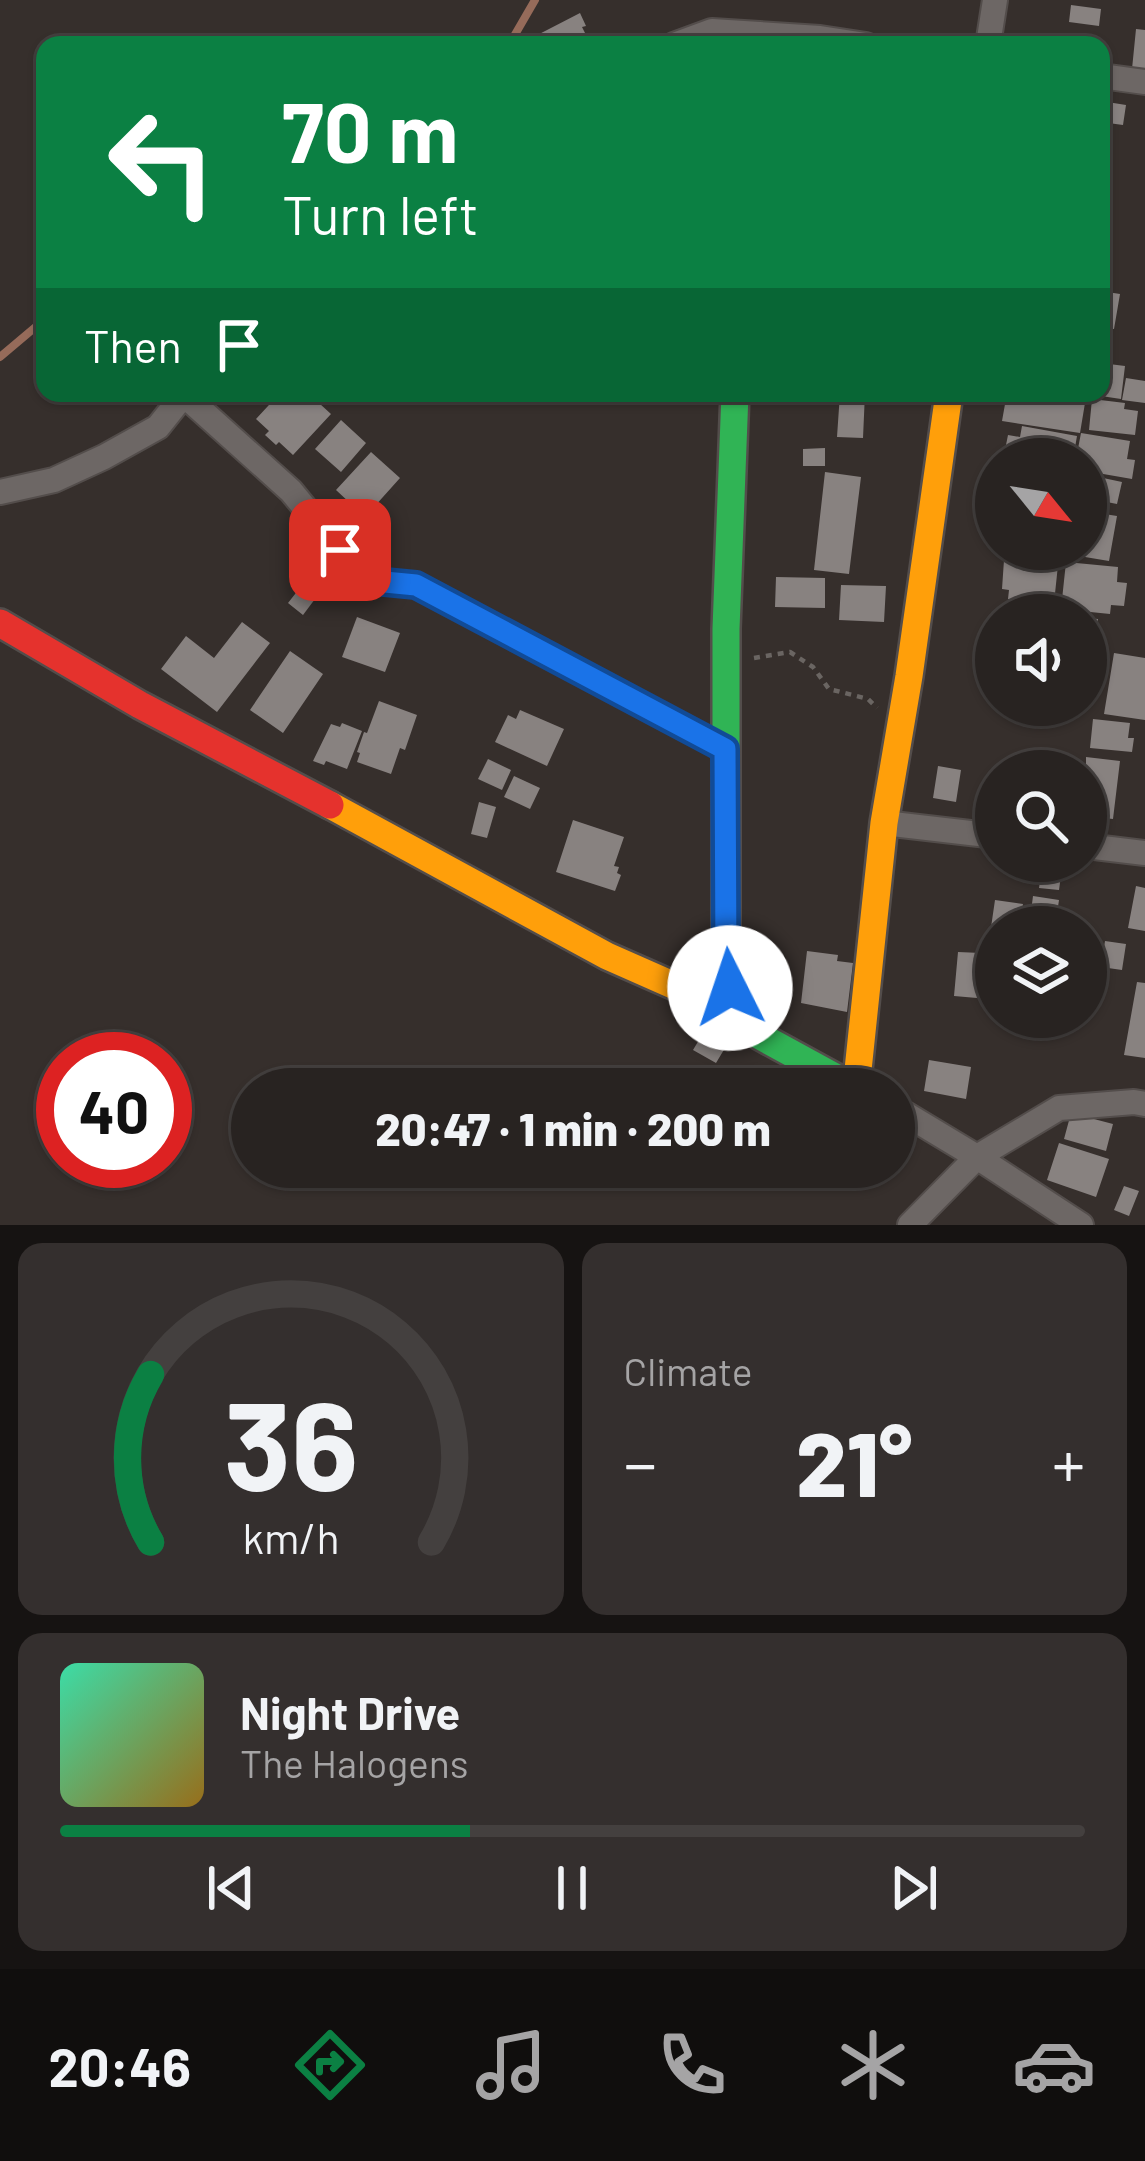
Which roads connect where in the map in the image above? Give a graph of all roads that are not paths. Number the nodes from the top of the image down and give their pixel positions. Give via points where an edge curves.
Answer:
1 (995, 0) edge
2 (698, 36) edge
3 (789, 36) edge
4 (989, 36) edge
5 (1110, 77) edge
6 (1145, 82) edge
7 (176, 402) edge
8 (193, 402) edge
9 (735, 402) edge
10 (948, 402) edge
11 (0, 492) edge
12 (0, 622) edge
13 (725, 749) junction
14 (884, 823) junction
15 (975, 834) edge
16 (1107, 848) edge
17 (1145, 853) edge
18 (734, 1012) junction
19 (818, 1068) edge
20 (858, 1068) edge
21 (1145, 1104) edge
22 (915, 1119) edge
23 (977, 1156) junction
24 (910, 1225) edge
25 (1082, 1225) edge

1 - 4 street
2 - 3 street
5 - 6 street
7 - 11 street via 158,427 104,457
8 - 13 street via 291,491 364,580 416,585
9 - 13 street
10 - 14 street
12 - 18 street via 504,902
13 - 18 street via 726,964
14 - 15 street
14 - 20 street
16 - 17 street
18 - 19 street
21 - 23 street via 1060,1108
22 - 23 street
23 - 24 street
23 - 25 street

